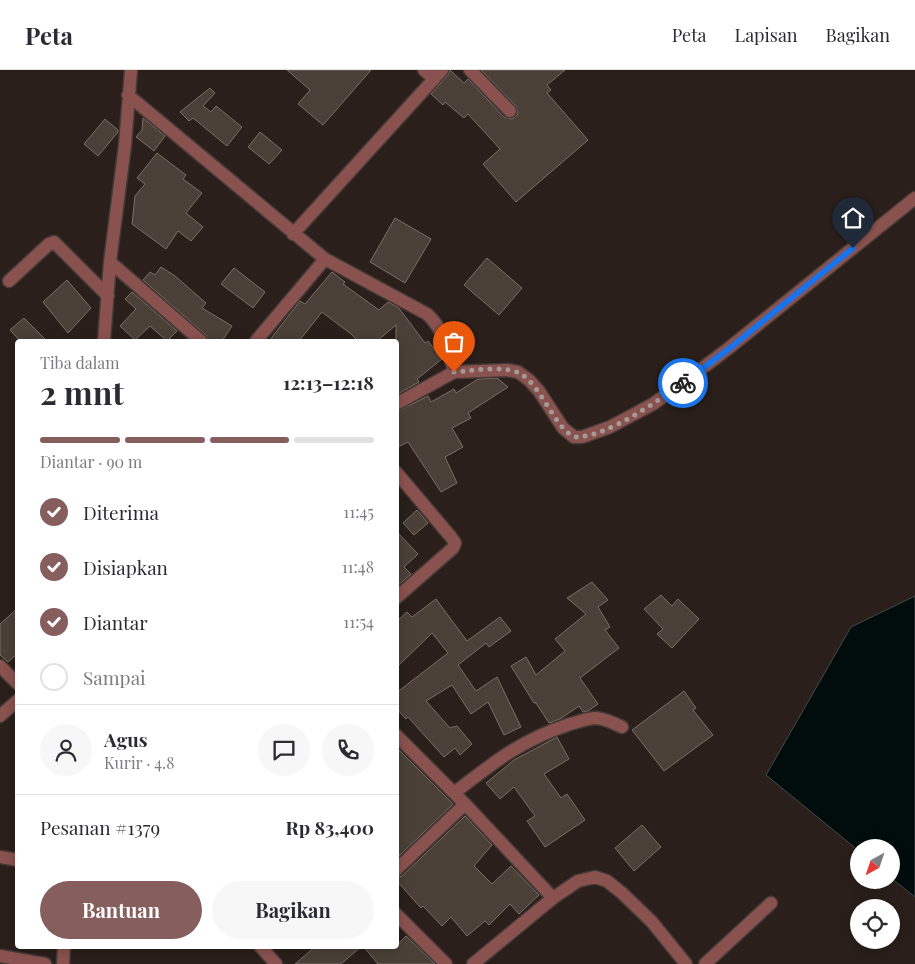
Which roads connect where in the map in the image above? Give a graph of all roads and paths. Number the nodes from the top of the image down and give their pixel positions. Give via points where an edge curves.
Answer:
1 (131, 70) edge
2 (424, 70) edge
3 (470, 70) edge
4 (438, 74) edge
5 (128, 95) junction
6 (510, 111) dead end
7 (915, 198) edge
8 (293, 234) junction
9 (325, 260) junction
10 (110, 262) junction
11 (9, 281) dead end
12 (108, 296) junction
13 (104, 339) edge
14 (199, 339) edge
15 (258, 339) edge
16 (454, 372) junction
17 (399, 402) edge
18 (399, 475) edge
19 (399, 595) edge
20 (0, 666) edge
21 (15, 681) edge
22 (15, 703) edge
23 (0, 716) edge
24 (622, 727) dead end
25 (399, 738) edge
26 (454, 793) junction
27 (465, 804) junction
28 (0, 857) edge
29 (15, 860) edge
30 (399, 867) edge
31 (553, 898) junction
32 (771, 904) dead end
33 (399, 917) edge
34 (64, 949) edge
35 (263, 949) edge
36 (0, 956) edge
37 (45, 964) edge
38 (63, 964) edge
39 (276, 964) edge
40 (446, 964) edge
41 (473, 964) edge
42 (686, 964) edge
43 (705, 964) edge

1 - 5 street
2 - 4 street
3 - 6 street
4 - 8 street
5 - 8 street
5 - 10 street
7 - 16 street via 714,359 653,404 610,427 574,437 563,428 539,391 518,372
8 - 9 street
9 - 15 street
9 - 16 street via 415,306 434,320
10 - 12 street
10 - 14 street
11 - 12 street via 54,242
12 - 13 street
16 - 17 street
18 - 19 street via 451,536 454,547
20 - 21 street
22 - 23 street
24 - 26 street via 596,718 558,728 521,744
25 - 26 street
26 - 27 street
27 - 30 street
27 - 31 street
28 - 29 street
31 - 41 street
31 - 42 street via 589,877 607,881 652,922
32 - 43 street
33 - 40 street
34 - 38 street
35 - 39 street
36 - 37 street

